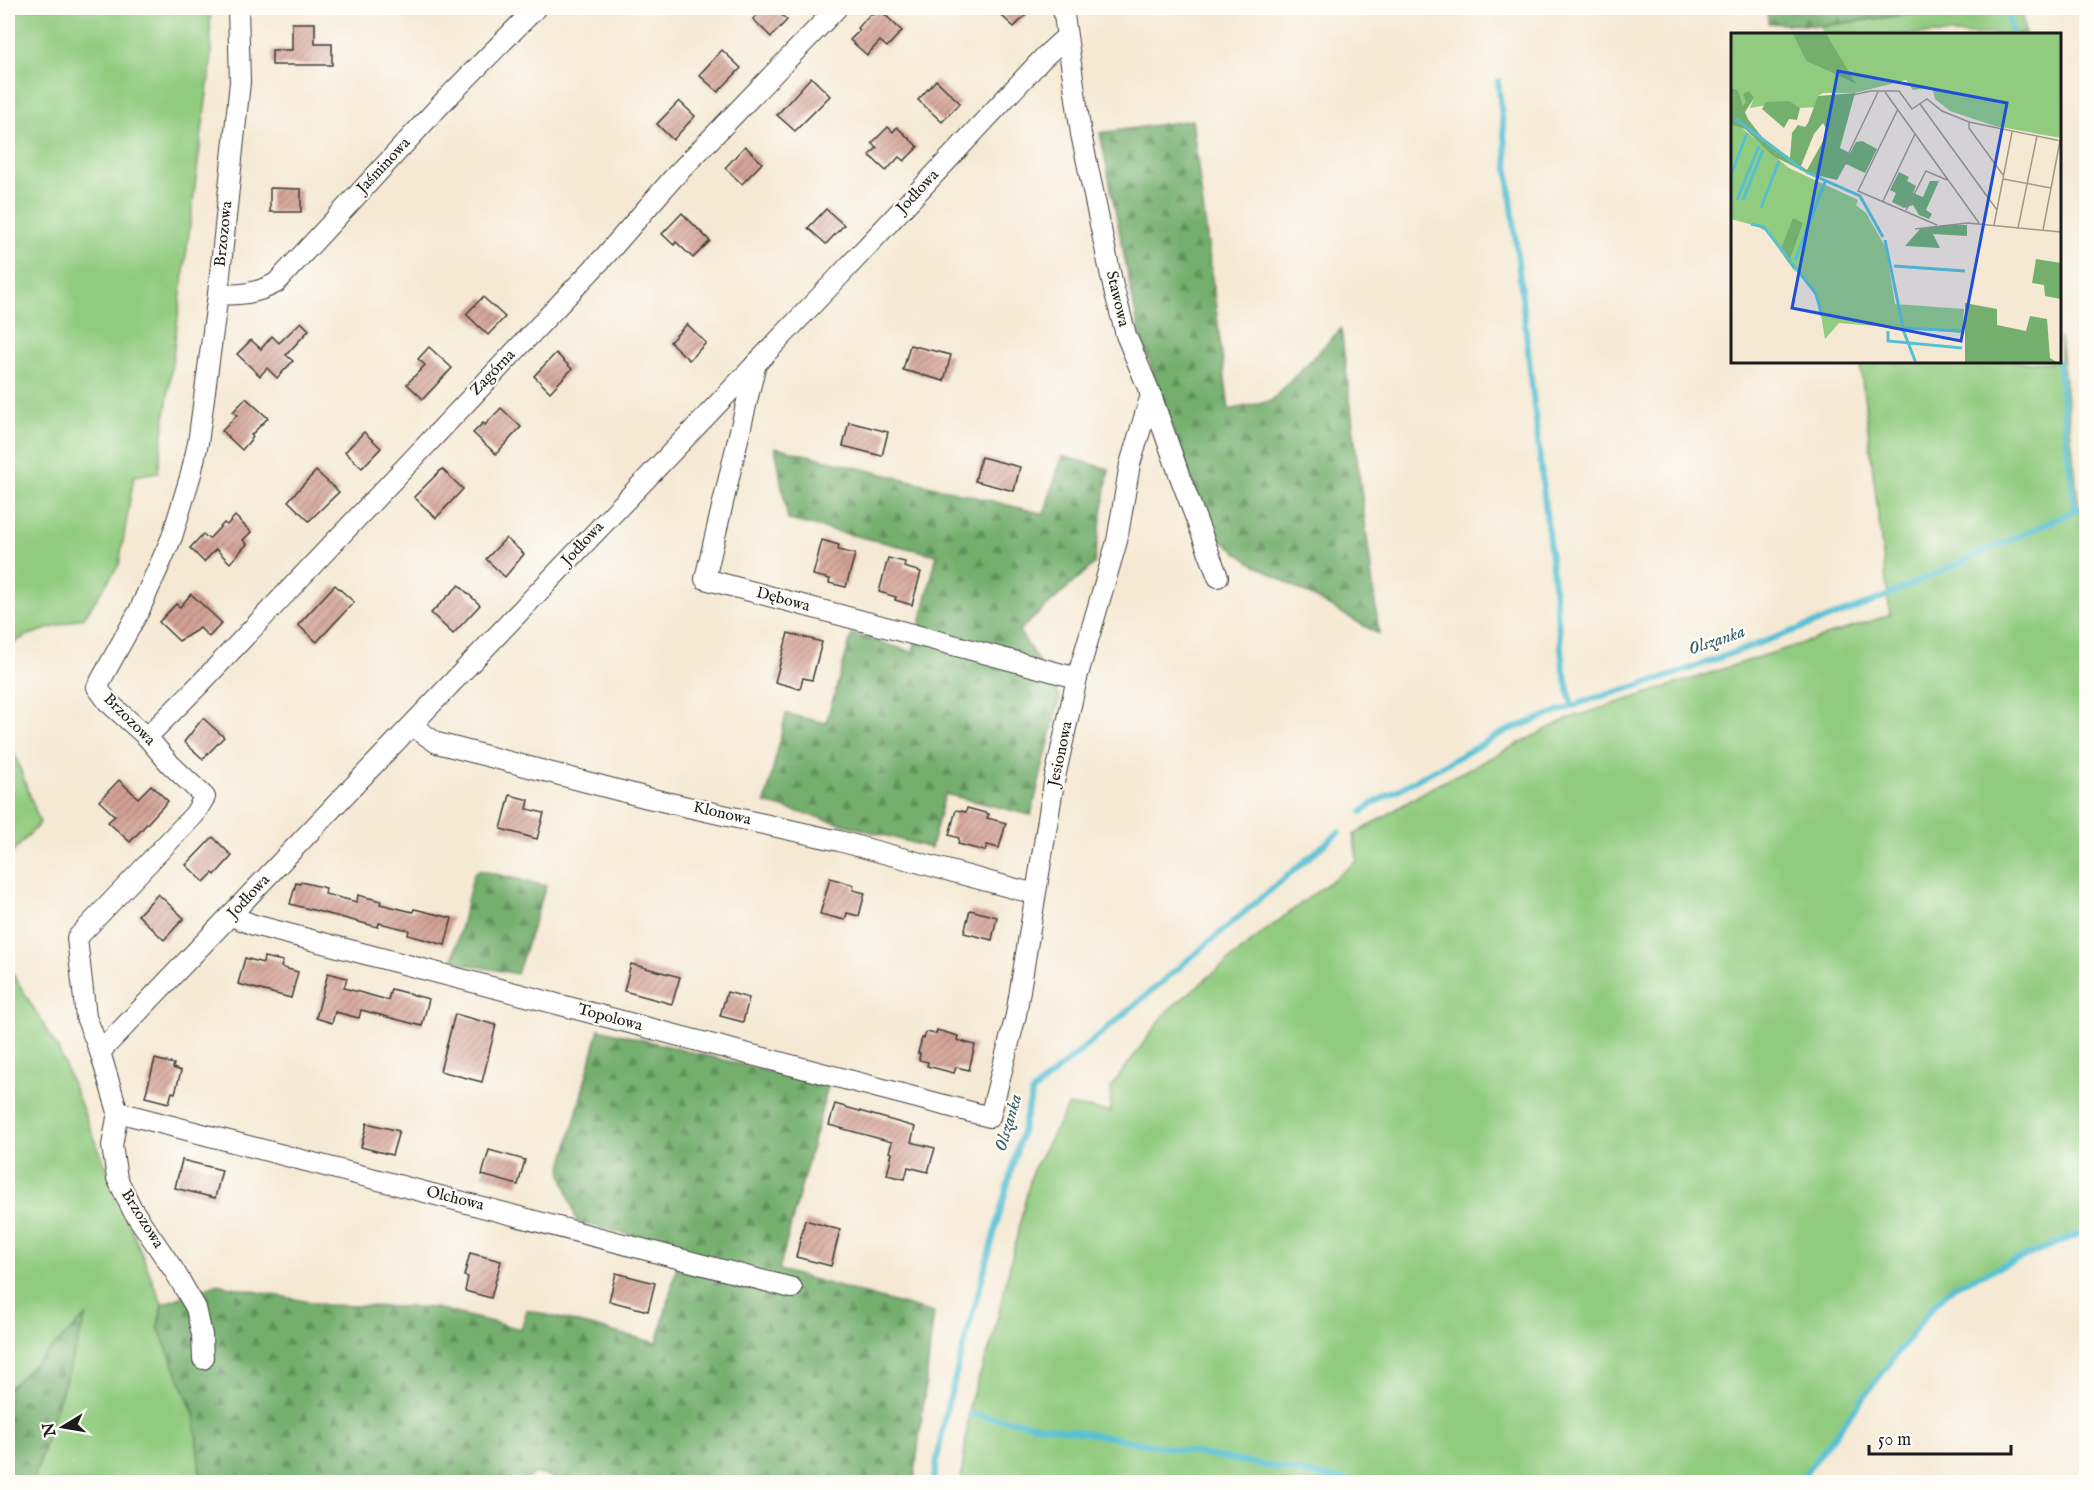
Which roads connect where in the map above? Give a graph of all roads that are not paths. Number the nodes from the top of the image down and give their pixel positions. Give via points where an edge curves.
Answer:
1 (238, 8) edge
2 (536, 8) edge
3 (837, 8) edge
4 (1064, 8) edge
5 (1066, 37) junction
6 (218, 294) junction
7 (756, 362) junction
8 (1151, 396) junction
9 (1218, 577) dead end
10 (1077, 678) junction
11 (412, 726) junction
12 (147, 737) junction
13 (1035, 894) junction
14 (231, 916) junction
15 (100, 1052) junction
16 (118, 1112) junction
17 (990, 1117) joint
18 (792, 1288) dead end
19 (203, 1359) dead end

1 - 6 street, Brzozowa via 240,82
2 - 6 street, Jaśminowa via 276,283 239,296
3 - 12 street, Zagórna
4 - 5 street, Stawowa
5 - 7 street, Jodłowa
5 - 8 street, Stawowa via 1081,134 1113,286 1126,335
6 - 12 street, Brzozowa via 198,443 172,537 139,612 97,687
7 - 10 street, Dębowa via 705,579
7 - 11 street, Jodłowa
8 - 9 street, Stawowa
8 - 10 street, Jesionowa via 1130,464 1118,541
10 - 13 street, Jesionowa
11 - 13 street, Klonowa via 436,743 648,798 839,841
11 - 14 street, Jodłowa
12 - 15 street, Brzozowa via 205,797 194,815 77,938 86,1017
13 - 17 street, Jesionowa via 1016,1015
14 - 15 street, Jodłowa
14 - 17 street, Topolowa
15 - 16 street, Brzozowa
16 - 18 street, Olchowa
16 - 19 street, Brzozowa via 112,1146 117,1178 132,1209 196,1308

